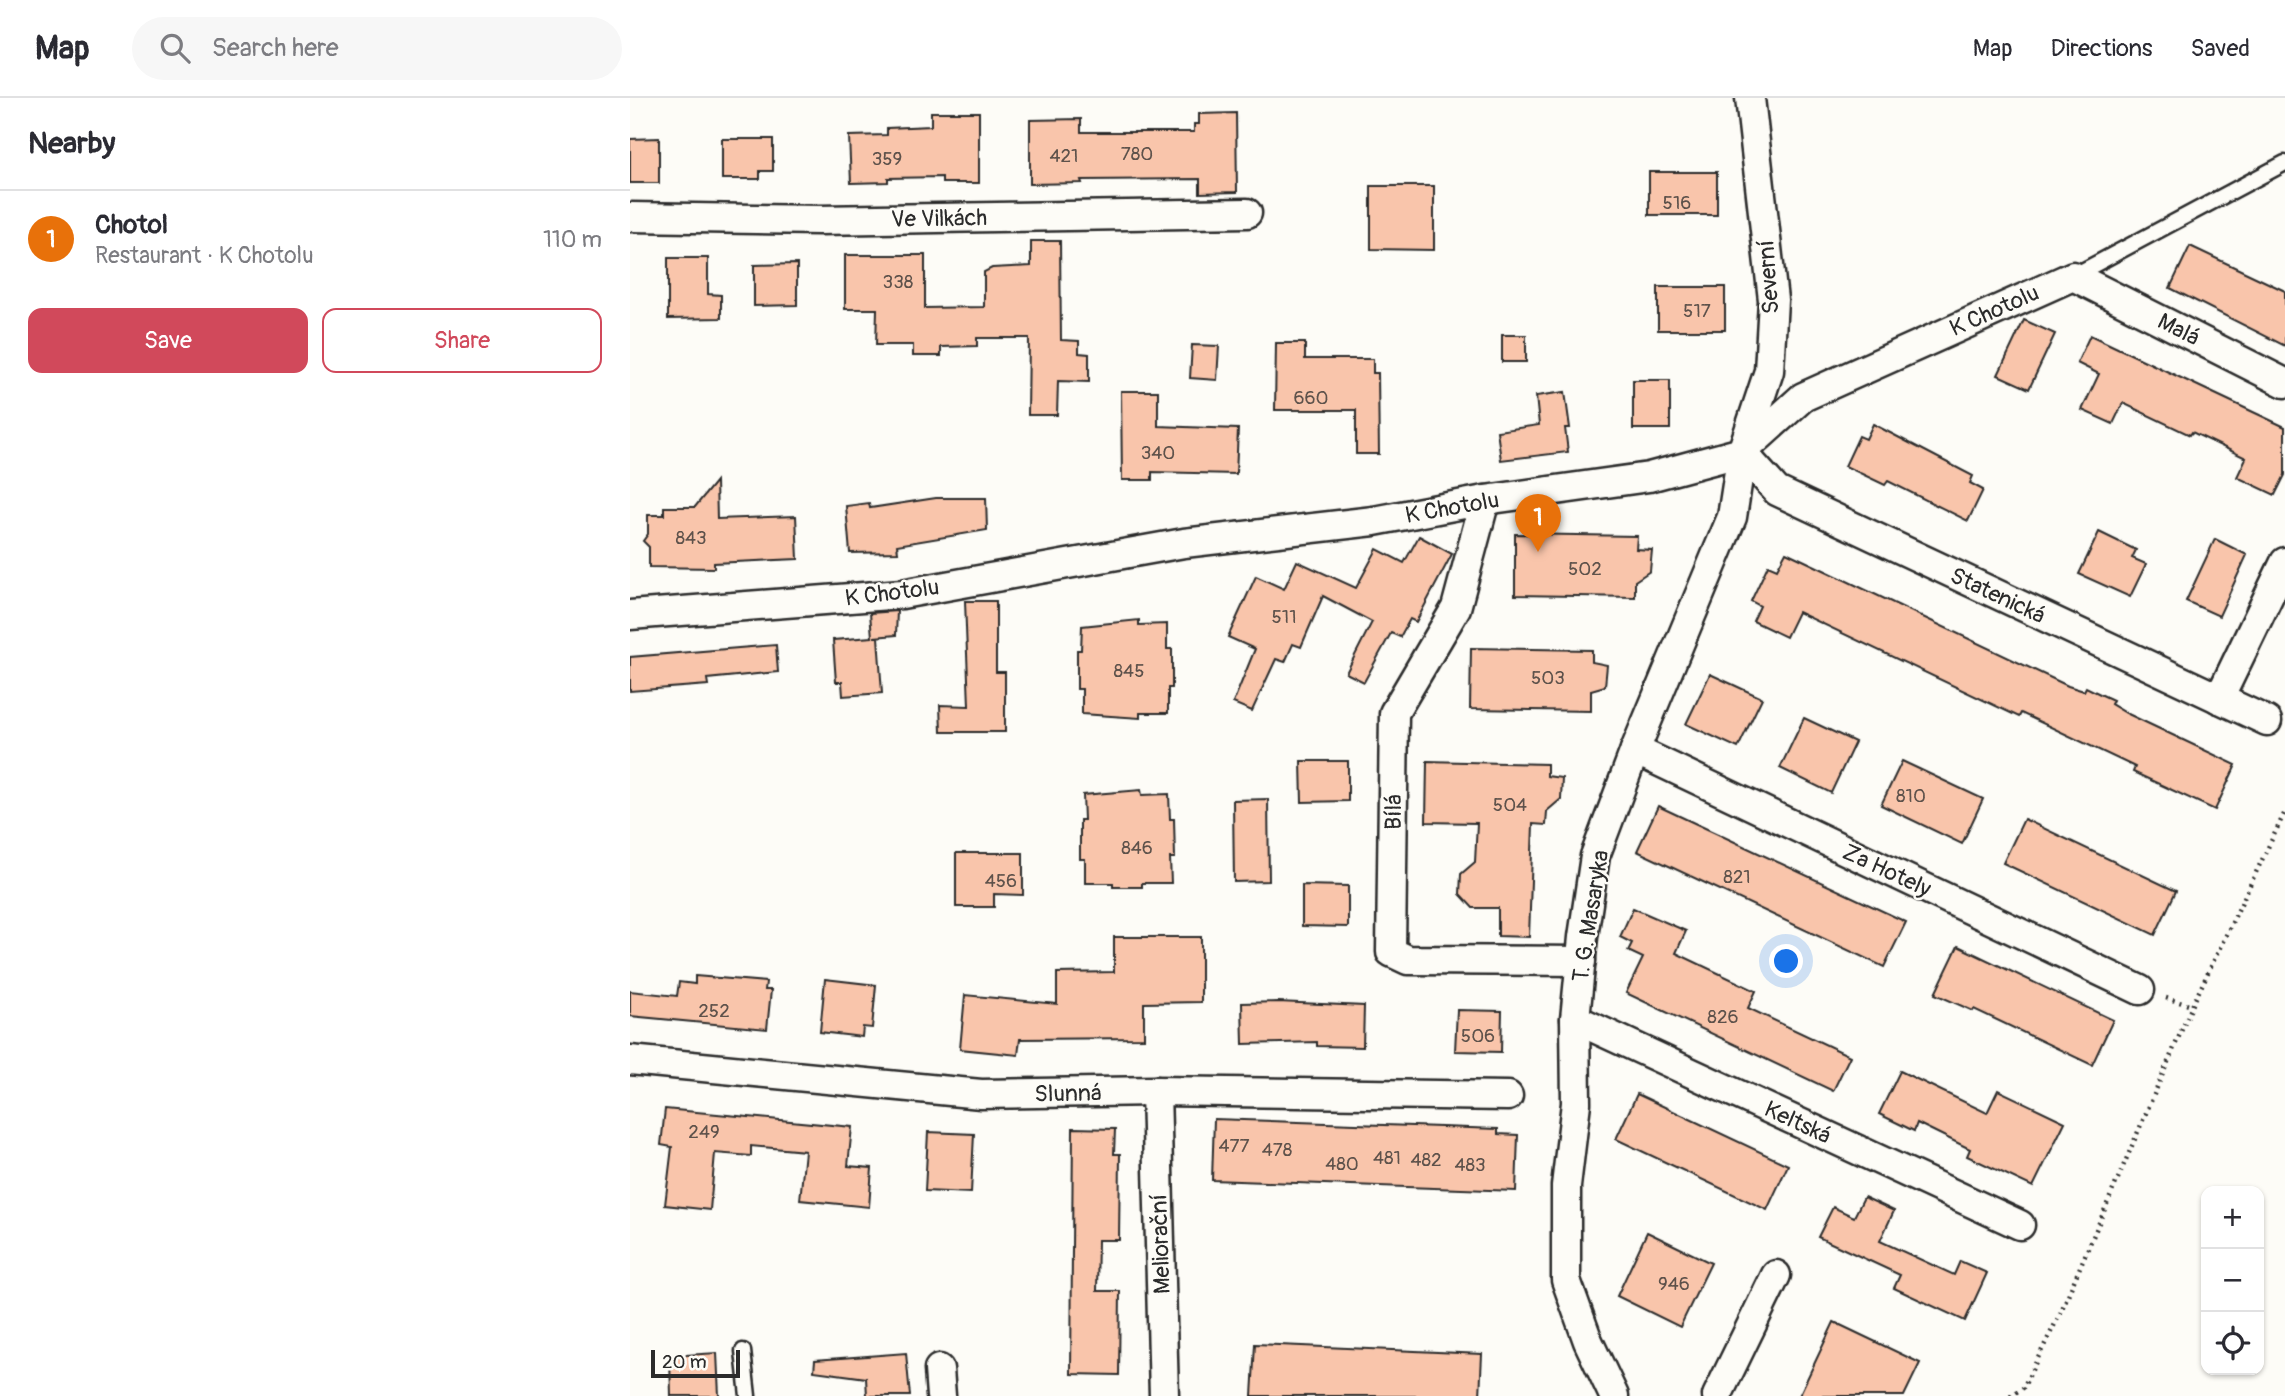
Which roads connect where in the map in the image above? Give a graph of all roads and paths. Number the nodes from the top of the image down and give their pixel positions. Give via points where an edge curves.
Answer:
1 (1750, 98) edge
2 (2285, 163) edge
3 (1247, 213) dead end
4 (630, 217) edge
5 (2073, 276) junction
6 (2285, 383) edge
7 (1742, 452) junction
8 (1485, 500) junction
9 (2285, 562) edge
10 (630, 615) edge
11 (2219, 699) junction
12 (2267, 721) dead end
13 (1635, 750) junction
14 (2285, 812) edge
15 (1581, 961) junction
16 (2140, 990) dead end
17 (1576, 1018) junction
18 (630, 1060) edge
19 (1156, 1091) junction
20 (1508, 1096) dead end
21 (2020, 1226) dead end
22 (1776, 1275) dead end
23 (743, 1351) dead end
24 (748, 1396) edge
25 (1164, 1396) edge
26 (1614, 1396) edge
27 (1717, 1396) edge
28 (2010, 1396) edge

1 - 7 street, Severní via 1773,300 1769,371
2 - 5 lane, K Chotolu
3 - 4 street, Ve Vilkách via 819,220
5 - 6 street, Malá
5 - 7 street, K Chotolu via 1803,397
7 - 8 street, K Chotolu via 1648,477
7 - 11 street, Statenická via 1777,491
7 - 13 street, T. G. Masaryka via 1732,517
8 - 10 street, K Chotolu via 1374,521 1184,543 902,594
8 - 15 street, Bílá via 1456,608 1394,713 1391,952 1408,960
9 - 11 street
11 - 12 street, Statenická
13 - 15 street, T. G. Masaryka via 1595,856
13 - 16 street, Za Hotely
14 - 28 path via 2192,1006 2059,1316 2023,1388
15 - 17 street, T. G. Masaryka
17 - 21 street, Keltská
17 - 26 street, T. G. Masaryka via 1576,1103 1566,1186 1566,1280
18 - 19 street, Slunná via 981,1094
19 - 20 street, Slunná
19 - 25 street, Meliorační
22 - 27 street
23 - 24 lane

